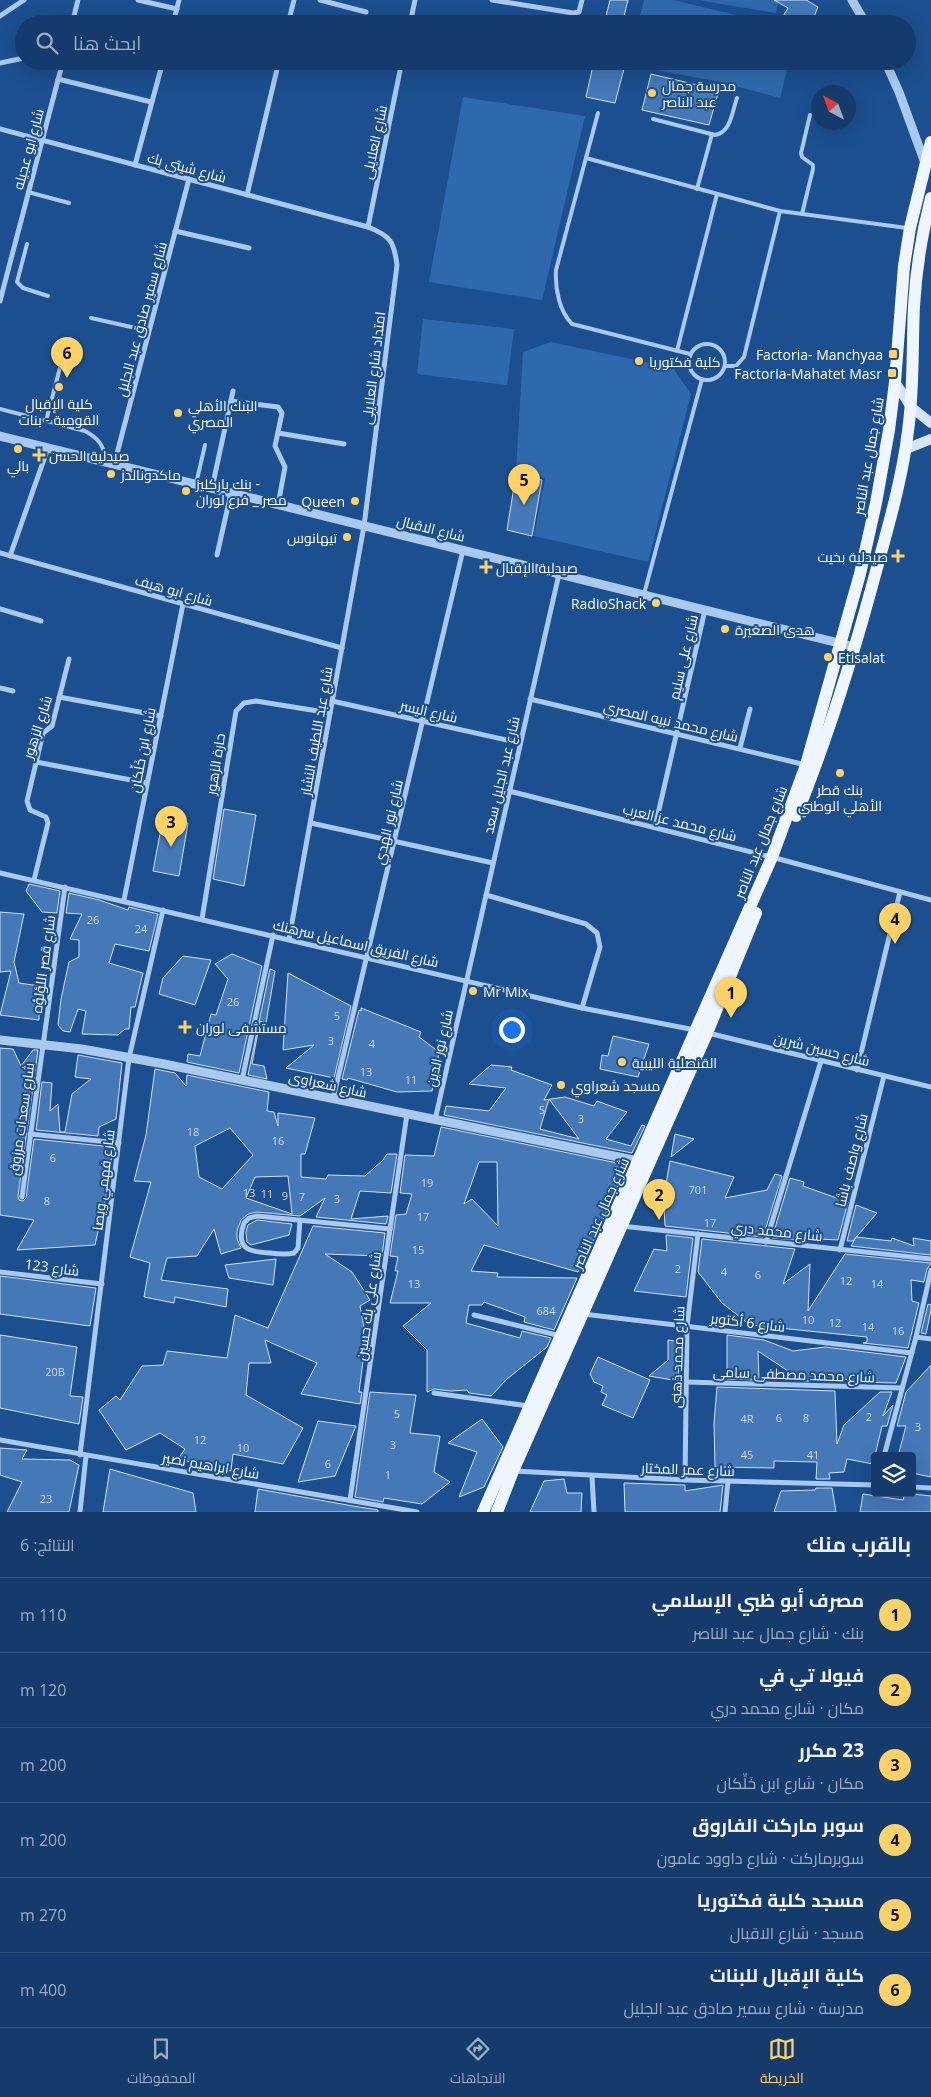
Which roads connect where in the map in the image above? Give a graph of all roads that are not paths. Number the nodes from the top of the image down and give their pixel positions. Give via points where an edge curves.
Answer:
1 (24, 0) edge
2 (78, 0) edge
3 (138, 0) edge
4 (180, 0) edge
5 (294, 0) edge
6 (320, 0) edge
7 (415, 0) edge
8 (492, 0) edge
9 (582, 0) edge
10 (852, 0) edge
11 (177, 9) junction
12 (366, 12) dead end
13 (74, 15) edge
14 (175, 15) edge
15 (290, 15) edge
16 (412, 15) edge
17 (861, 15) edge
18 (0, 16) edge
19 (15, 60) edge
20 (0, 63) edge
21 (60, 70) edge
22 (161, 70) edge
23 (278, 70) edge
24 (400, 70) edge
25 (889, 70) edge
26 (58, 80) junction
27 (737, 98) dead end
28 (152, 102) junction
29 (598, 113) dead end
30 (810, 115) dead end
31 (653, 119) dead end
32 (0, 129) edge
33 (712, 134) junction
34 (42, 140) junction
35 (931, 142) edge
36 (586, 158) junction
37 (926, 164) junction
38 (135, 165) junction
39 (189, 179) junction
40 (697, 189) junction
41 (28, 192) junction
42 (717, 194) junction
43 (247, 195) junction
44 (931, 198) edge
45 (69, 203) dead end
46 (780, 211) junction
47 (802, 214) junction
48 (368, 227) junction
49 (910, 228) junction
50 (175, 231) junction
51 (27, 244) dead end
52 (249, 248) dead end
53 (10, 262) junction
54 (22, 265) junction
55 (48, 296) dead end
56 (0, 300) edge
57 (90, 318) dead end
58 (149, 331) junction
59 (677, 351) junction
60 (690, 354) junction
61 (61, 364) dead end
62 (725, 366) junction
63 (702, 380) junction
64 (895, 382) junction
65 (233, 391) dead end
66 (231, 401) junction
67 (911, 407) junction
68 (0, 409) edge
69 (46, 421) junction
70 (931, 423) edge
71 (278, 433) junction
72 (0, 436) edge
73 (931, 439) edge
74 (344, 444) dead end
75 (205, 445) dead end
76 (48, 448) junction
77 (886, 448) junction
78 (906, 449) junction
79 (110, 464) junction
80 (196, 484) junction
81 (212, 488) junction
82 (231, 493) junction
83 (278, 505) junction
84 (364, 526) junction
85 (463, 550) junction
86 (0, 553) edge
87 (218, 555) dead end
88 (10, 556) junction
89 (559, 574) junction
90 (644, 595) junction
91 (183, 604) junction
92 (0, 609) edge
93 (705, 610) junction
94 (41, 621) dead end
95 (841, 644) junction
96 (342, 648) junction
97 (855, 648) junction
98 (69, 659) dead end
99 (0, 688) edge
100 (13, 691) dead end
101 (59, 697) junction
102 (530, 699) junction
103 (332, 701) junction
104 (750, 709) dead end
105 (330, 713) junction
106 (161, 716) junction
107 (423, 721) junction
108 (677, 733) junction
109 (520, 743) junction
110 (740, 748) junction
111 (36, 762) junction
112 (806, 765) junction
113 (147, 783) junction
114 (509, 791) junction
115 (310, 823) junction
116 (655, 827) junction
117 (394, 842) junction
118 (775, 858) junction
119 (493, 863) junction
120 (0, 873) edge
121 (34, 880) junction
122 (65, 886) junction
123 (900, 892) junction
124 (486, 895) junction
125 (124, 900) junction
126 (931, 900) edge
127 (163, 910) junction
128 (202, 919) junction
129 (273, 936) junction
130 (289, 939) junction
131 (367, 958) junction
132 (466, 981) junction
133 (582, 1008) junction
134 (702, 1032) junction
135 (0, 1040) edge
136 (43, 1045) junction
137 (129, 1058) junction
138 (822, 1061) junction
139 (857, 1070) junction
140 (884, 1076) junction
141 (242, 1080) junction
142 (931, 1087) edge
143 (333, 1099) junction
144 (407, 1114) junction
145 (434, 1120) junction
146 (30, 1134) junction
147 (119, 1143) junction
148 (644, 1162) junction
149 (22, 1197) dead end
150 (300, 1220) junction
151 (621, 1226) junction
152 (390, 1229) junction
153 (698, 1234) junction
154 (766, 1242) junction
155 (840, 1250) junction
156 (931, 1259) edge
157 (931, 1270) edge
158 (0, 1272) edge
159 (102, 1284) junction
160 (582, 1314) junction
161 (474, 1315) dead end
162 (687, 1326) junction
163 (561, 1336) junction
164 (916, 1338) junction
165 (931, 1339) edge
166 (912, 1353) junction
167 (686, 1382) junction
168 (902, 1388) junction
169 (434, 1393) dead end
170 (530, 1406) junction
171 (0, 1440) edge
172 (885, 1452) edge
173 (83, 1455) junction
174 (507, 1471) junction
175 (592, 1476) junction
176 (685, 1480) junction
177 (728, 1481) junction
178 (871, 1485) edge
179 (916, 1487) edge
180 (931, 1488) edge
181 (350, 1500) junction
182 (80, 1512) edge
183 (418, 1512) edge
184 (483, 1512) edge
185 (497, 1512) edge
186 (594, 1512) edge
187 (725, 1512) edge

1 - 18 street
2 - 13 street
3 - 11 street
4 - 11 street
5 - 15 street
6 - 12 street
7 - 16 street
8 - 9 street via 573,13 579,12
10 - 17 street
11 - 14 street
19 - 20 street
21 - 26 street, شارع ابو عجيله
22 - 28 street
23 - 43 street
24 - 48 street, شارع العلايلى
25 - 37 street
26 - 28 street
26 - 34 street, شارع ابو عجيله
27 - 33 lane via 726,130
28 - 38 street
29 - 36 lane
30 - 47 lane via 800,154 813,165 813,169
31 - 33 lane
32 - 34 street, شارع شيتى بك
33 - 40 lane
34 - 38 street, شارع شيتى بك
34 - 41 street, شارع ابو عجيله
35 - 37 main road, شارع جمال عبد الناصر
36 - 40 lane
36 - 59 lane via 556,270 556,286 565,317 572,324
37 - 49 main road, شارع جمال عبد الناصر
38 - 39 street, شارع شيتى بك
39 - 43 street, شارع شيتى بك
39 - 50 street, شارع سمير صادق عبد الجليل
40 - 42 lane
41 - 45 lane
41 - 53 street, شارع ابو عجيله
42 - 46 lane
42 - 59 lane
43 - 48 street, شارع شيتى بك
44 - 67 main road, شارع جمال عبد الناصر via 916,279
46 - 47 lane
46 - 62 lane via 744,357 736,366
47 - 49 lane
48 - 84 street, امتداد شارع العلايلى via 388,237 395,247 397,266
49 - 64 main road, شارع جمال عبد الناصر
50 - 52 street
50 - 58 street, شارع سمير صادق عبد الجليل
51 - 54 lane
53 - 54 lane
53 - 56 street, شارع ابو عجيله
54 - 55 lane via 17,278 20,286
57 - 58 lane
58 - 79 street, شارع سمير صادق عبد الجليل
59 - 60 lane
60 - 62 lane via 704,343 713,344 721,349
60 - 63 lane via 693,374
61 - 69 lane
62 - 63 lane via 712,379
63 - 90 lane
64 - 67 main road
64 - 77 main road, شارع جمال عبد الناصر
65 - 66 street
66 - 71 street via 278,407 282,413
66 - 81 street
67 - 70 main road
67 - 78 main road, شارع جمال عبد الناصر
68 - 69 lane
69 - 79 lane via 85,431 97,438
71 - 74 street
71 - 83 street via 277,451 285,467
72 - 76 street, شارع الاقبال
73 - 78 main road
75 - 80 lane
76 - 79 street, شارع الاقبال
76 - 88 street
77 - 78 main road
77 - 95 main road, شارع جمال عبد الناصر via 860,574
78 - 97 main road, شارع جمال عبد الناصر via 901,480
79 - 80 street, شارع الاقبال
80 - 81 street, شارع الاقبال
81 - 82 street, شارع الاقبال
82 - 83 street, شارع الاقبال
82 - 87 street
83 - 84 street, شارع الاقبال
84 - 85 street, شارع الاقبال
84 - 96 street, شارع عبد اللطيف النشار
85 - 89 street, شارع الاقبال
85 - 107 street, شارع نور الهدي
86 - 88 street, شارع ابو هيف
88 - 91 street, شارع ابو هيف
89 - 90 street, شارع الاقبال
89 - 102 street, شارع عبد الجليل سعد
90 - 93 street, شارع الاقبال
91 - 96 street, شارع ابو هيف
91 - 106 street, شارع ابن خَلِّكان
92 - 94 street
93 - 95 street, شارع الاقبال
93 - 108 street, شارع على سليم
95 - 97 street, شارع الاقبال
95 - 112 main road, شارع جمال عبد الناصر
96 - 103 street, شارع عبد اللطيف النشار
97 - 118 main road, شارع جمال عبد الناصر via 814,770
98 - 101 street, شارع الزهور
99 - 100 street
101 - 106 street
101 - 111 street, شارع الزهور via 52,726 43,734
102 - 108 street, شارع محمد نبيه المصري
102 - 109 street, شارع عبد الجليل سعد
103 - 105 street, شارع عبد اللطيف النشار
103 - 107 street, شارع اليسر
104 - 110 street
105 - 115 street, شارع عبد اللطيف النشار
105 - 128 street, حارة الزهور via 256,701 244,703 236,711
106 - 113 street, شارع ابن خَلِّكان
107 - 109 street, شارع اليسر
107 - 117 street, شارع نور الهدي
108 - 110 street, شارع محمد نبيه المصري
108 - 116 street, شارع على سليم
109 - 114 street, شارع عبد الجليل سعد
110 - 112 street, شارع محمد نبيه المصري
111 - 113 street
111 - 121 street, شارع الزهور via 27,804 30,810 46,817 48,824
112 - 118 main road, شارع جمال عبد الناصر
113 - 125 street, شارع ابن خَلِّكان
114 - 116 street, شارع محمد عز العرب
114 - 119 street, شارع عبد الجليل سعد
115 - 117 street
115 - 130 street, شارع عبد اللطيف النشار
116 - 118 street, شارع محمد عز العرب
117 - 119 street
117 - 131 street, شارع نور الهدي
118 - 123 street, شارع محمد عز العرب
118 - 134 main road, شارع جمال عبد الناصر
119 - 124 street, شارع عبد الجليل سعد
120 - 121 street, شارع الفريق اسماعيل سرهنك
121 - 122 street, شارع الفريق اسماعيل سرهنك
122 - 125 street, شارع الفريق اسماعيل سرهنك
122 - 136 street, شارع قصر اللؤلؤه
123 - 126 street, شارع محمد عز العرب
123 - 139 street
124 - 132 street, شارع عبد الجليل سعد
124 - 133 street via 586,924 597,933 600,947
125 - 127 street, شارع الفريق اسماعيل سرهنك
127 - 128 street, شارع الفريق اسماعيل سرهنك
127 - 137 street, شارع فهمي ويصا
128 - 129 street, شارع الفريق اسماعيل سرهنك
129 - 130 street, شارع الفريق اسماعيل سرهنك
129 - 141 street
130 - 131 street, شارع الفريق اسماعيل سرهنك
131 - 132 street, شارع الفريق اسماعيل سرهنك
131 - 143 street, شارع نور الهدي
132 - 133 street, شارع الفريق اسماعيل سرهنك
132 - 145 street, شارع نور الدين
133 - 134 street, شارع الفريق اسماعيل سرهنك
134 - 138 street, شارع حسين شرين
134 - 148 main road, شارع جمال عبد الناصر
135 - 136 street, شارع شعراوى
136 - 137 street, شارع شعراوى
136 - 146 street, شارع سعدات مرزوق
137 - 141 street, شارع شعراوى
137 - 147 street, شارع فهمي ويصا
138 - 139 street, شارع حسين شرين
138 - 154 street
139 - 140 street, شارع حسين شرين
140 - 142 street, شارع حسين شرين
140 - 155 street, شارع واصف باشا
141 - 143 street, شارع شعراوى
143 - 144 street, شارع شعراوى
144 - 145 street, شارع شعراوى
144 - 152 street, شارع على بك حسين
145 - 148 street, شارع شعراوى
146 - 147 street
146 - 149 street, شارع سعدات مرزوق
147 - 159 street, شارع فهمي ويصا
148 - 151 main road, شارع جمال عبد الناصر
148 - 163 main road, شارع جمال عبد الناصر
150 - 150 street via 249,1218 242,1227 242,1244 253,1252 294,1253 298,1248
150 - 152 street
151 - 153 street, شارع محمد دري
151 - 160 main road, شارع جمال عبد الناصر
152 - 181 street, شارع على بك حسين
153 - 154 street, شارع محمد دري
153 - 162 street, شارع محمد ذهنى
154 - 155 street, شارع محمد دري
155 - 156 street, شارع محمد دري
157 - 164 street
158 - 159 street, شارع 123
159 - 173 street, شارع فهمي ويصا
160 - 162 street, شارع 6 أكتوبر
160 - 174 main road, شارع جمال عبد الناصر
161 - 163 street
162 - 166 street, شارع 6 أكتوبر
162 - 167 street, شارع محمد ذهنى
163 - 170 main road, شارع جمال عبد الناصر
164 - 165 street
164 - 166 street
166 - 168 street
167 - 168 street, شارع محمد مصطفى سامى
167 - 176 street, شارع محمد ذهنى
168 - 172 street
169 - 170 street
170 - 174 main road, شارع جمال عبد الناصر
171 - 173 street, شارع ابراهيم نصير
173 - 181 street, شارع ابراهيم نصير
173 - 182 street, شارع فهمي ويصا
174 - 175 street, شارع عمر المختار
174 - 184 main road, شارع جمال عبد الناصر
174 - 185 main road, شارع جمال عبد الناصر
175 - 176 street, شارع عمر المختار
175 - 186 street
176 - 177 street, شارع عمر المختار
177 - 178 street, شارع عمر المختار
177 - 187 street
179 - 180 street
181 - 183 street, شارع ابراهيم نصير

